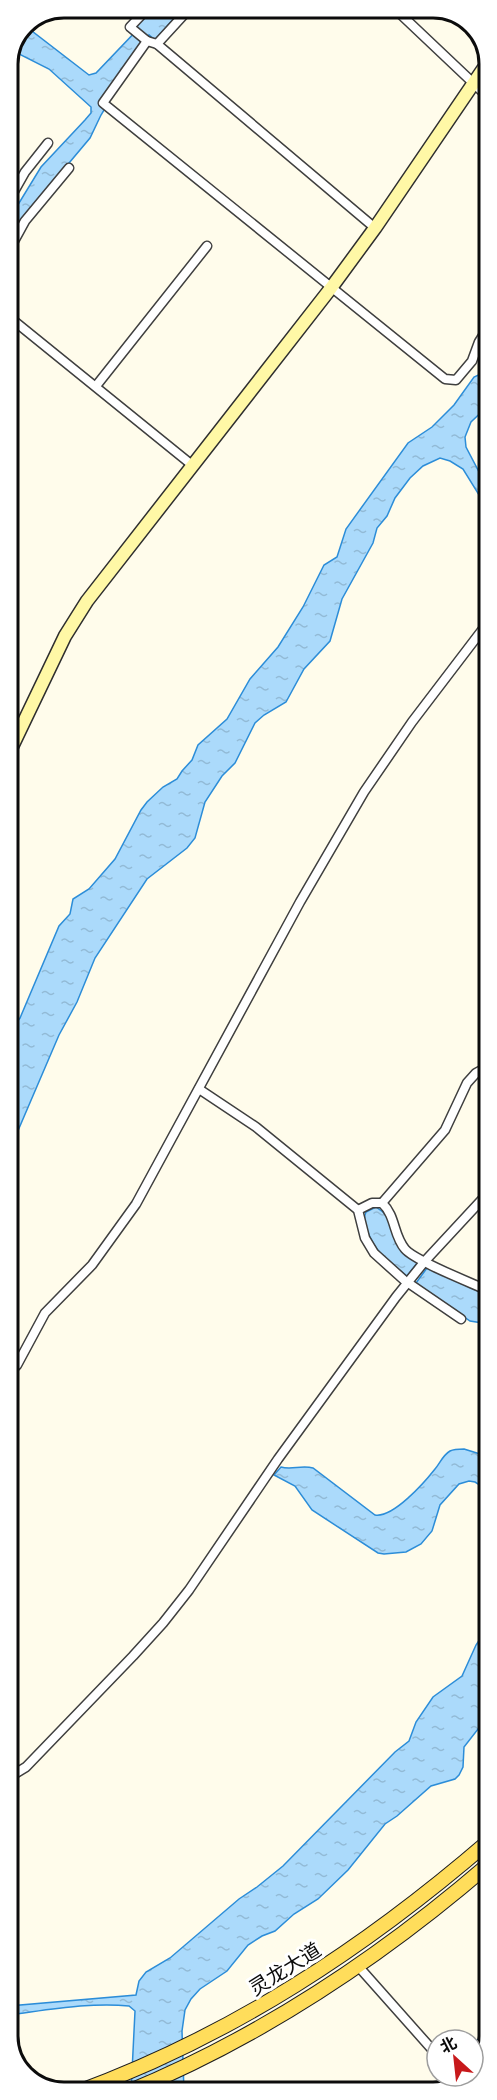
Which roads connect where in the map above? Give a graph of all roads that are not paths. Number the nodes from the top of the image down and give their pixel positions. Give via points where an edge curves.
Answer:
1 (139, 18) edge
2 (181, 18) edge
3 (405, 18) edge
4 (147, 41) junction
5 (157, 44) junction
6 (479, 77) edge
7 (474, 84) junction
8 (479, 88) edge
9 (48, 143) dead end
10 (69, 168) dead end
11 (18, 184) edge
12 (375, 228) junction
13 (18, 229) edge
14 (207, 246) dead end
15 (331, 288) junction
16 (18, 324) edge
17 (479, 342) edge
18 (96, 386) junction
19 (192, 465) junction
20 (479, 634) edge
21 (18, 734) edge
22 (479, 1071) edge
23 (199, 1089) junction
24 (382, 1203) junction
25 (479, 1203) edge
26 (358, 1210) junction
27 (424, 1261) junction
28 (408, 1282) junction
29 (479, 1286) edge
30 (461, 1319) dead end
31 (18, 1363) edge
32 (18, 1772) edge
33 (479, 1849) edge
34 (479, 1872) edge
35 (358, 1966) junction
36 (425, 2041) edge
37 (104, 2082) edge
38 (150, 2082) edge

1 - 4 street via 130,27
2 - 5 street
3 - 7 street
4 - 5 street
4 - 15 street via 103,103
5 - 12 street
6 - 7 street
7 - 8 street
7 - 12 street
9 - 11 street
10 - 13 street
12 - 15 street
14 - 18 street
15 - 17 street via 445,379 456,380 472,362
15 - 19 street
16 - 18 street
18 - 19 street
19 - 21 street via 87,601 65,636
20 - 23 street via 364,792
22 - 24 street via 467,1083 445,1130
23 - 26 street via 256,1127
23 - 31 street via 125,1220 92,1265 45,1313
24 - 26 street
24 - 27 street via 392,1216 405,1250
25 - 27 street
26 - 28 street via 370,1248
27 - 28 street
27 - 29 street
28 - 30 street
28 - 32 street via 163,1623
33 - 37 main road, 灵龙大道 via 420,1899 275,1999 192,2043
34 - 35 main road, 灵龙大道
35 - 36 street
35 - 38 main road, 灵龙大道 via 284,2014

